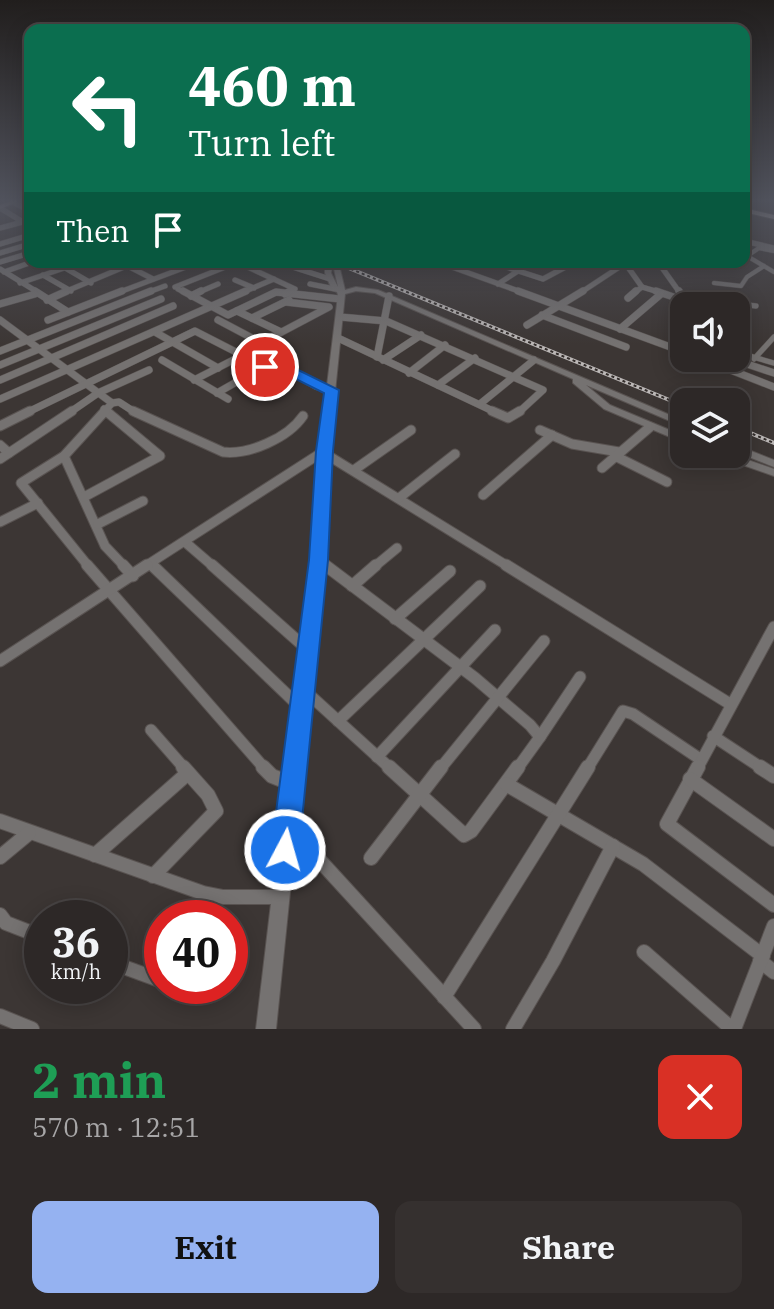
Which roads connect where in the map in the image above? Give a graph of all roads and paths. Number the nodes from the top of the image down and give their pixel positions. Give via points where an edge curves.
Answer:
1 (24, 255) edge
2 (750, 258) edge
3 (1, 261) edge
4 (24, 264) edge
5 (764, 266) junction
6 (50, 268) edge
7 (54, 268) edge
8 (67, 268) edge
9 (124, 268) edge
10 (132, 268) edge
11 (176, 268) edge
12 (187, 268) edge
13 (224, 268) edge
14 (251, 268) edge
15 (296, 268) edge
16 (329, 268) edge
17 (338, 268) edge
18 (457, 268) edge
19 (510, 268) edge
20 (523, 268) edge
21 (565, 268) edge
22 (617, 268) edge
23 (630, 268) edge
24 (662, 268) edge
25 (2, 270) edge
26 (519, 271) junction
27 (774, 272) edge
28 (43, 275) junction
29 (202, 278) junction
30 (153, 279) junction
31 (274, 279) junction
32 (330, 279) junction
33 (235, 280) dead end
34 (16, 281) junction
35 (91, 283) junction
36 (714, 283) dead end
37 (218, 284) dead end
38 (310, 284) dead end
39 (498, 284) junction
40 (165, 286) junction
41 (642, 287) junction
42 (254, 288) junction
43 (175, 289) junction
44 (71, 291) junction
45 (679, 292) edge
46 (35, 294) junction
47 (338, 294) junction
48 (661, 294) junction
49 (191, 296) junction
50 (389, 296) junction
51 (670, 297) edge
52 (286, 298) junction
53 (628, 298) dead end
54 (161, 299) junction
55 (47, 300) junction
56 (0, 304) edge
57 (750, 305) edge
58 (173, 306) junction
59 (756, 306) dead end
60 (560, 307) junction
61 (211, 308) junction
62 (237, 311) junction
63 (68, 312) junction
64 (542, 315) junction
65 (191, 317) junction
66 (340, 317) junction
67 (252, 318) junction
68 (0, 320) edge
69 (48, 320) dead end
70 (218, 320) dead end
71 (386, 321) junction
72 (527, 325) dead end
73 (620, 329) junction
74 (155, 332) junction
75 (281, 332) junction
76 (421, 335) junction
77 (774, 337) edge
78 (338, 338) junction
79 (27, 340) junction
80 (172, 342) junction
81 (261, 343) junction
82 (445, 345) junction
83 (626, 347) dead end
84 (670, 347) edge
85 (39, 349) junction
86 (0, 351) edge
87 (241, 354) junction
88 (750, 356) edge
89 (53, 358) junction
90 (380, 358) junction
91 (475, 358) junction
92 (755, 358) junction
93 (162, 360) dead end
94 (534, 360) junction
95 (274, 362) junction
96 (774, 363) edge
97 (750, 364) edge
98 (0, 365) edge
99 (265, 367) junction
100 (750, 367) edge
101 (218, 368) junction
102 (68, 370) junction
103 (149, 370) dead end
104 (734, 372) edge
105 (409, 373) junction
106 (774, 374) edge
107 (513, 376) junction
108 (574, 377) junction
109 (752, 378) junction
110 (0, 380) edge
111 (194, 380) junction
112 (83, 383) junction
113 (438, 385) junction
114 (774, 387) edge
115 (332, 390) junction
116 (98, 393) junction
117 (217, 393) junction
118 (0, 399) edge
119 (228, 399) dead end
120 (480, 404) junction
121 (108, 406) junction
122 (303, 416) dead end
123 (670, 418) edge
124 (0, 426) edge
125 (650, 427) junction
126 (411, 430) dead end
127 (540, 430) dead end
128 (552, 435) junction
129 (670, 435) edge
130 (0, 445) edge
131 (324, 452) junction
132 (9, 453) junction
133 (455, 454) dead end
134 (617, 454) junction
135 (750, 454) edge
136 (64, 456) junction
137 (0, 459) edge
138 (750, 464) edge
139 (774, 464) edge
140 (602, 468) dead end
141 (354, 470) junction
142 (774, 473) edge
143 (667, 482) dead end
144 (483, 495) dead end
145 (84, 497) junction
146 (399, 498) junction
147 (143, 501) dead end
148 (38, 503) junction
149 (0, 522) edge
150 (98, 524) junction
151 (185, 542) junction
152 (397, 548) dead end
153 (318, 560) junction
154 (150, 564) junction
155 (450, 571) dead end
156 (133, 576) junction
157 (352, 586) junction
158 (480, 586) dead end
159 (111, 590) junction
160 (395, 619) junction
161 (774, 627) edge
162 (495, 630) dead end
163 (423, 640) junction
164 (544, 641) dead end
165 (308, 650) junction
166 (0, 660) edge
167 (460, 668) junction
168 (580, 677) dead end
169 (303, 689) junction
170 (498, 698) junction
171 (730, 704) junction
172 (301, 708) junction
173 (338, 721) junction
174 (151, 730) dead end
175 (713, 736) junction
176 (540, 737) junction
177 (377, 757) junction
178 (700, 759) junction
179 (188, 773) junction
180 (774, 776) edge
181 (690, 779) junction
182 (292, 784) junction
183 (506, 784) junction
184 (418, 795) junction
185 (558, 815) junction
186 (0, 821) edge
187 (288, 826) junction
188 (29, 833) junction
189 (774, 839) edge
190 (613, 846) junction
191 (95, 855) junction
192 (0, 857) edge
193 (371, 858) dead end
194 (153, 876) junction
195 (280, 897) junction
196 (774, 905) edge
197 (0, 915) edge
198 (774, 926) edge
199 (24, 930) edge
200 (644, 952) dead end
201 (766, 963) edge
202 (444, 997) junction
203 (0, 1016) edge
204 (519, 1026) edge
205 (32, 1029) edge
206 (266, 1029) edge
207 (474, 1029) edge
208 (733, 1029) edge

1 - 3 street
2 - 5 street
4 - 25 street
5 - 27 street
5 - 36 street via 741,286
6 - 34 street
7 - 28 street
8 - 35 street
9 - 35 street
10 - 30 street
11 - 30 street
12 - 29 street
13 - 29 street
14 - 31 street
15 - 32 street
16 - 32 street
17 - 47 street via 342,289
18 - 39 street
19 - 26 street
20 - 26 street
21 - 26 street via 548,278
22 - 60 street
23 - 41 street
24 - 45 street
25 - 34 street
26 - 39 street
28 - 34 street
28 - 44 street
29 - 43 street
30 - 40 street
30 - 63 street
31 - 42 street
31 - 52 street via 294,288
32 - 47 street
33 - 42 street
34 - 46 street
35 - 44 street
37 - 49 street
38 - 47 street
39 - 60 street
40 - 43 street
40 - 79 street
41 - 48 street
41 - 53 street
42 - 61 street
43 - 49 street
43 - 54 street
44 - 55 street
46 - 55 street
46 - 56 street
47 - 50 street via 368,289
47 - 52 street
47 - 66 street
48 - 51 street
48 - 73 street
49 - 61 street
50 - 71 street
50 - 94 street
52 - 62 street via 275,293
52 - 67 street
52 - 75 street via 329,307
54 - 58 street
54 - 85 street
55 - 63 street
57 - 59 street
58 - 65 street
58 - 89 street
60 - 64 street
60 - 73 street
61 - 62 street via 226,314
61 - 65 street
62 - 67 street
63 - 69 street
64 - 72 street
64 - 83 street
65 - 74 street
66 - 71 street
66 - 78 street
67 - 75 street
68 - 79 street
70 - 81 street
71 - 76 street
71 - 90 street
73 - 84 street
74 - 80 street
74 - 102 street
75 - 81 street
76 - 82 street
76 - 90 street
77 - 92 street
78 - 90 street
78 - 115 street
79 - 85 street
79 - 86 street
80 - 87 street via 196,331
80 - 101 street
80 - 112 street
81 - 87 street
81 - 95 street via 284,355
82 - 91 street
82 - 105 street
85 - 89 street
85 - 98 street
87 - 99 street
87 - 101 street
88 - 92 street
89 - 102 street
89 - 110 street
90 - 105 street
91 - 107 street
91 - 113 street
92 - 96 street
92 - 97 street
93 - 111 street
94 - 107 street
94 - 108 street
95 - 99 street
95 - 115 street
99 - 117 street
100 - 106 street
101 - 111 street
102 - 112 street
102 - 118 street
103 - 116 street
104 - 109 street
105 - 113 street
106 - 109 street
107 - 120 street
107 - 120 street via 543,390 512,418
108 - 123 street
108 - 125 street via 595,399
109 - 114 street
111 - 117 street
112 - 116 street
112 - 124 street
113 - 120 street
115 - 131 street
116 - 121 street
116 - 132 street
117 - 119 street
121 - 122 street via 119,402 233,453 254,449 297,425
121 - 136 street
121 - 145 street via 160,456
125 - 129 street
125 - 134 street
126 - 141 street
127 - 128 street
128 - 134 street
128 - 144 street
130 - 132 street
131 - 141 street
131 - 151 street
131 - 153 street
132 - 137 street
133 - 146 street
134 - 140 street
134 - 143 street
135 - 139 street
136 - 145 street
136 - 148 street via 21,483
138 - 142 street
141 - 146 street
145 - 150 street
146 - 171 street
147 - 150 street
148 - 149 street
148 - 159 street
150 - 156 street via 109,553
151 - 154 street
151 - 165 street
152 - 157 street
153 - 157 street
153 - 165 street
154 - 156 street
154 - 172 street
155 - 160 street
156 - 159 street
157 - 160 street
158 - 163 street
159 - 166 street
159 - 182 street via 255,759 272,776
160 - 163 street
161 - 171 street
162 - 167 street
163 - 167 street
163 - 173 street
164 - 170 street
165 - 169 street
167 - 170 street
167 - 177 street
168 - 176 street
169 - 172 street
169 - 173 street
170 - 176 street
170 - 184 street
171 - 175 street
172 - 182 street
173 - 177 street
174 - 179 street
175 - 178 street
175 - 180 street
176 - 183 street
177 - 184 street
178 - 181 street
178 - 185 street via 625,710
179 - 191 street
179 - 194 street via 216,811
181 - 189 street
181 - 196 street via 668,826
182 - 187 street
183 - 184 street via 468,834 455,829
183 - 185 street
184 - 193 street
185 - 190 street
185 - 202 street
186 - 188 street
187 - 195 street
187 - 202 street
188 - 191 street
188 - 192 street
190 - 201 street
190 - 204 street
191 - 194 street
194 - 195 street via 223,897
195 - 206 street
197 - 199 street
198 - 201 street
200 - 208 street
201 - 208 street
202 - 207 street
203 - 205 street

